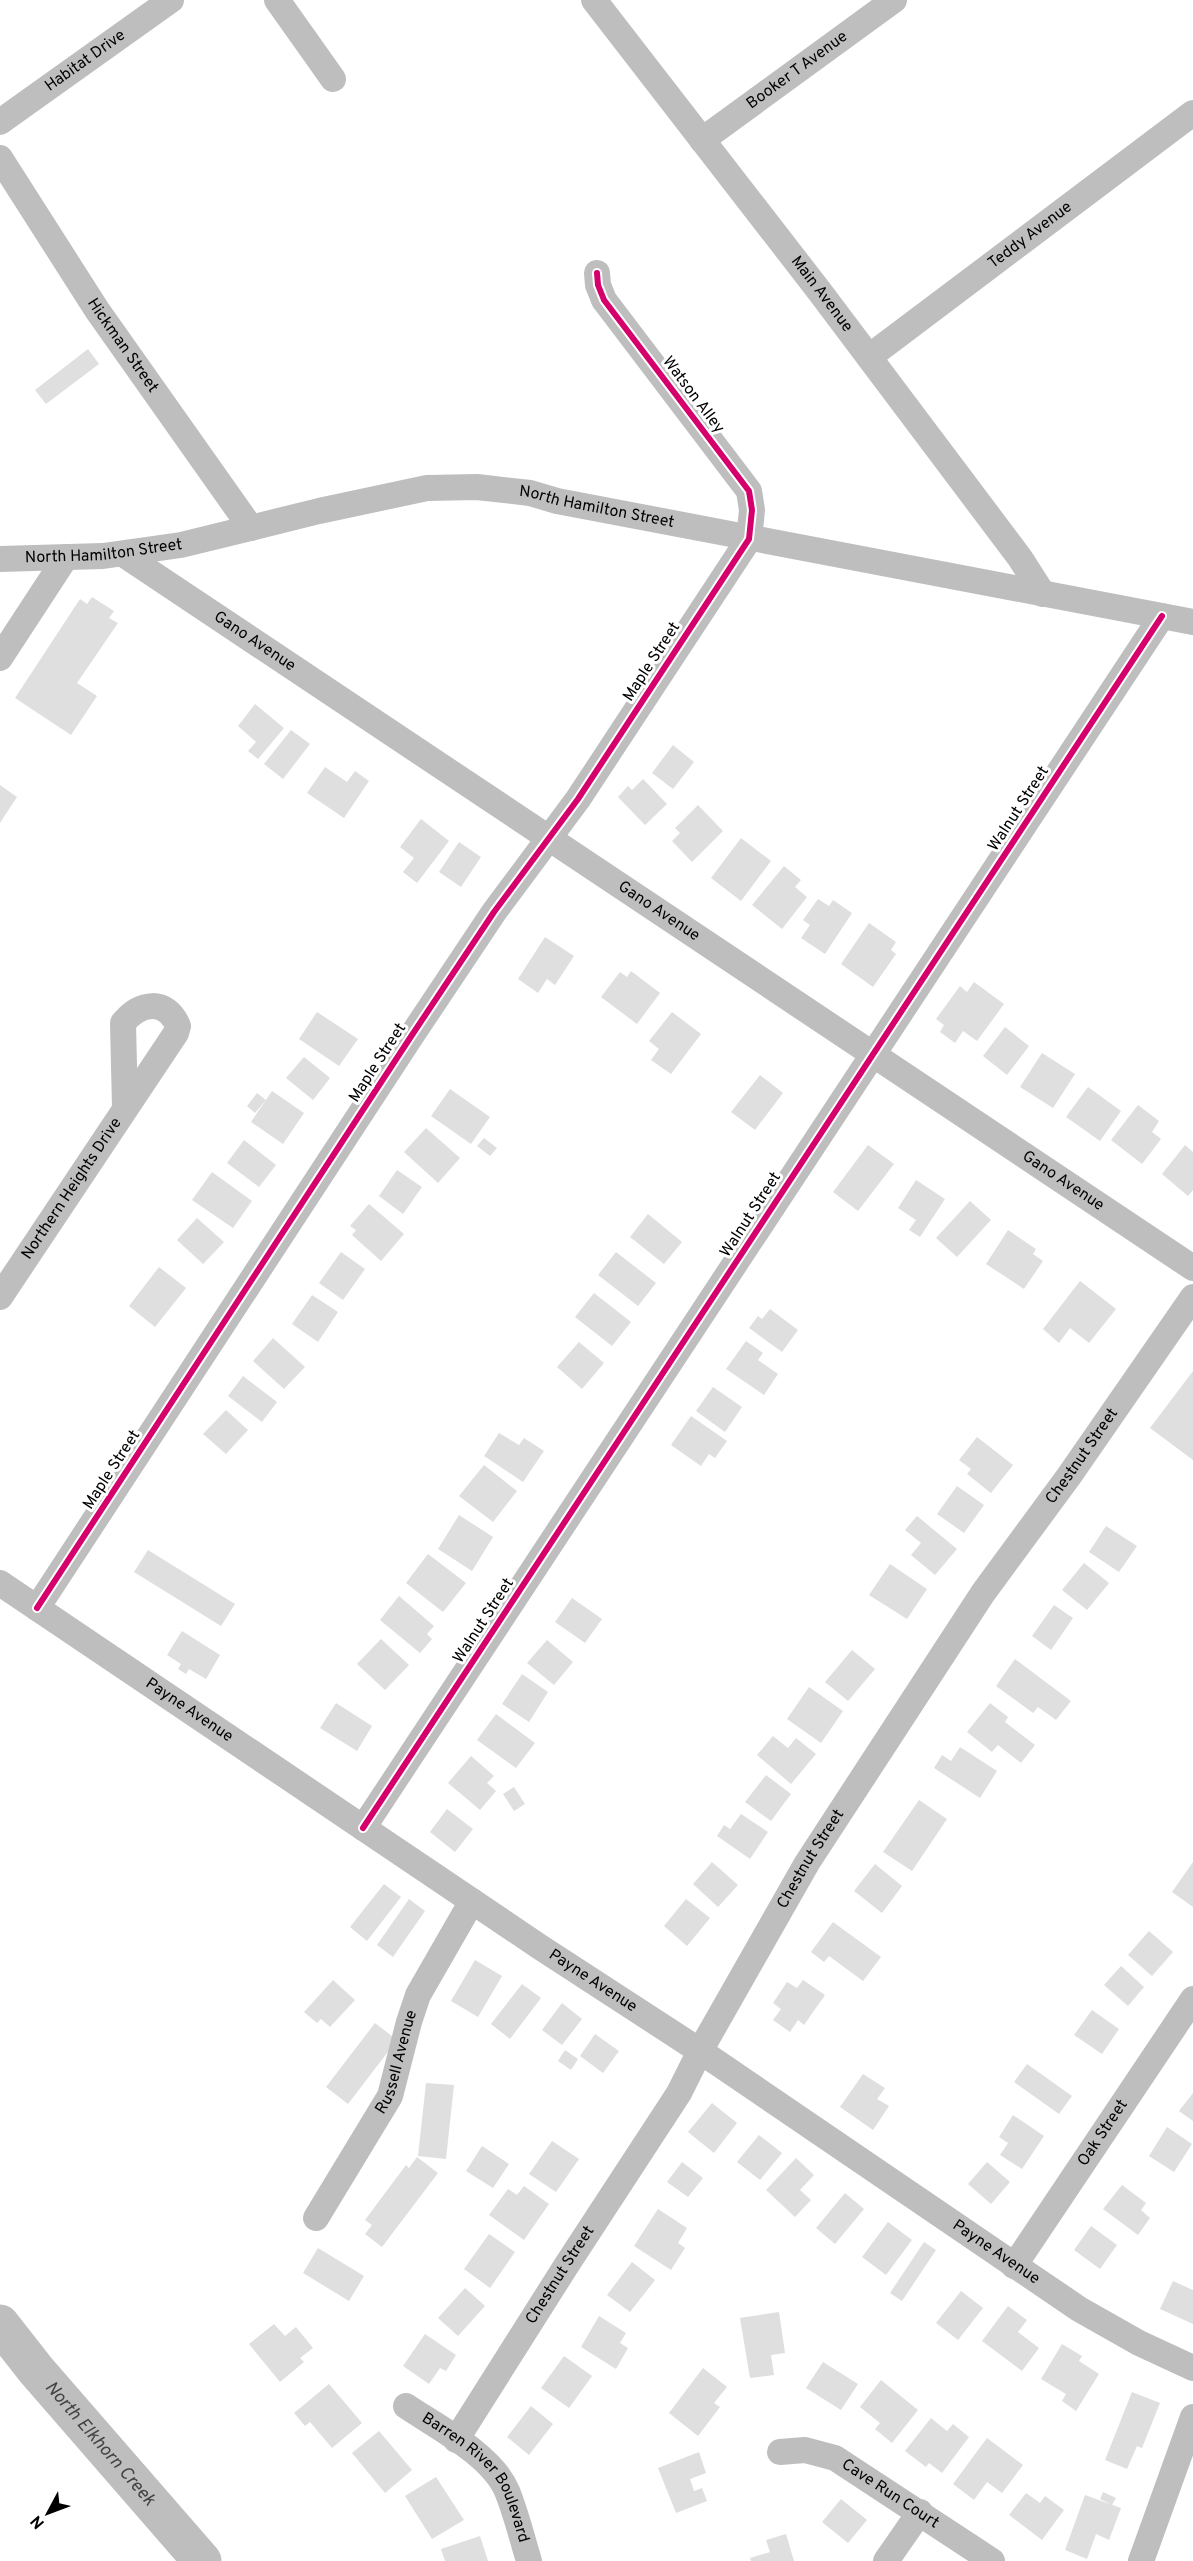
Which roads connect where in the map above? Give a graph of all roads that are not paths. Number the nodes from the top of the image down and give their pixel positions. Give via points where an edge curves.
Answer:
1 (171, 0) edge
2 (277, 0) edge
3 (594, 0) edge
4 (894, 0) edge
5 (333, 79) dead end
6 (1193, 112) edge
7 (0, 122) edge
8 (702, 140) junction
9 (0, 158) edge
10 (597, 273) dead end
11 (869, 357) junction
12 (251, 528) junction
13 (749, 539) junction
14 (123, 554) junction
15 (66, 557) junction
16 (0, 559) edge
17 (1043, 594) junction
18 (1162, 616) junction
19 (1193, 622) edge
20 (0, 658) edge
21 (547, 838) junction
22 (873, 1055) junction
23 (125, 1108) dead end
24 (1193, 1268) edge
25 (0, 1297) edge
26 (1193, 1297) edge
27 (0, 1583) edge
28 (37, 1608) junction
29 (363, 1828) junction
30 (472, 1901) junction
31 (1193, 1999) edge
32 (700, 2051) junction
33 (316, 2218) dead end
34 (1014, 2266) junction
35 (1193, 2368) edge
36 (406, 2406) dead end
37 (1193, 2417) edge
38 (456, 2440) junction
39 (780, 2452) dead end
40 (920, 2512) junction
41 (529, 2561) edge
42 (886, 2561) edge
43 (992, 2561) edge
44 (1141, 2561) edge

1 - 7 street, Habitat Drive
2 - 5 street
3 - 8 street, Main Avenue
4 - 8 street, Booker T Avenue
6 - 11 street, Teddy Avenue
8 - 11 street, Main Avenue
9 - 12 street, Hickman Street via 97,310
10 - 13 street, Watson Alley via 604,300 749,491 753,510
11 - 17 street, Main Avenue
12 - 13 street, North Hamilton Street via 427,488 477,487 530,493
12 - 14 street, North Hamilton Street
13 - 17 street, North Hamilton Street
13 - 21 street, Maple Street via 578,799
14 - 15 street, North Hamilton Street
14 - 21 street, Gano Avenue
15 - 16 street, North Hamilton Street
15 - 20 street
17 - 18 street, North Hamilton Street
18 - 19 street, North Hamilton Street
18 - 22 street, Walnut Street
21 - 22 street, Gano Avenue
21 - 28 street, Maple Street via 404,1048
22 - 24 street, Gano Avenue
22 - 29 street, Walnut Street
23 - 25 street, Northern Heights Drive
26 - 32 street, Chestnut Street via 976,1603 807,1863
27 - 28 street, Payne Avenue
28 - 29 street, Payne Avenue
29 - 30 street, Payne Avenue
30 - 32 street, Payne Avenue
30 - 33 street, Russell Avenue via 418,1995 390,2096
31 - 34 street, Oak Street
32 - 34 street, Payne Avenue
32 - 38 street, Chestnut Street via 679,2093
34 - 35 street, Payne Avenue via 1139,2343
36 - 38 street, Barren River Boulevard
37 - 44 street
38 - 41 street, Barren River Boulevard via 493,2469 506,2489
39 - 40 street, Cave Run Court via 805,2450 835,2458
40 - 42 street
40 - 43 street, Cave Run Court

